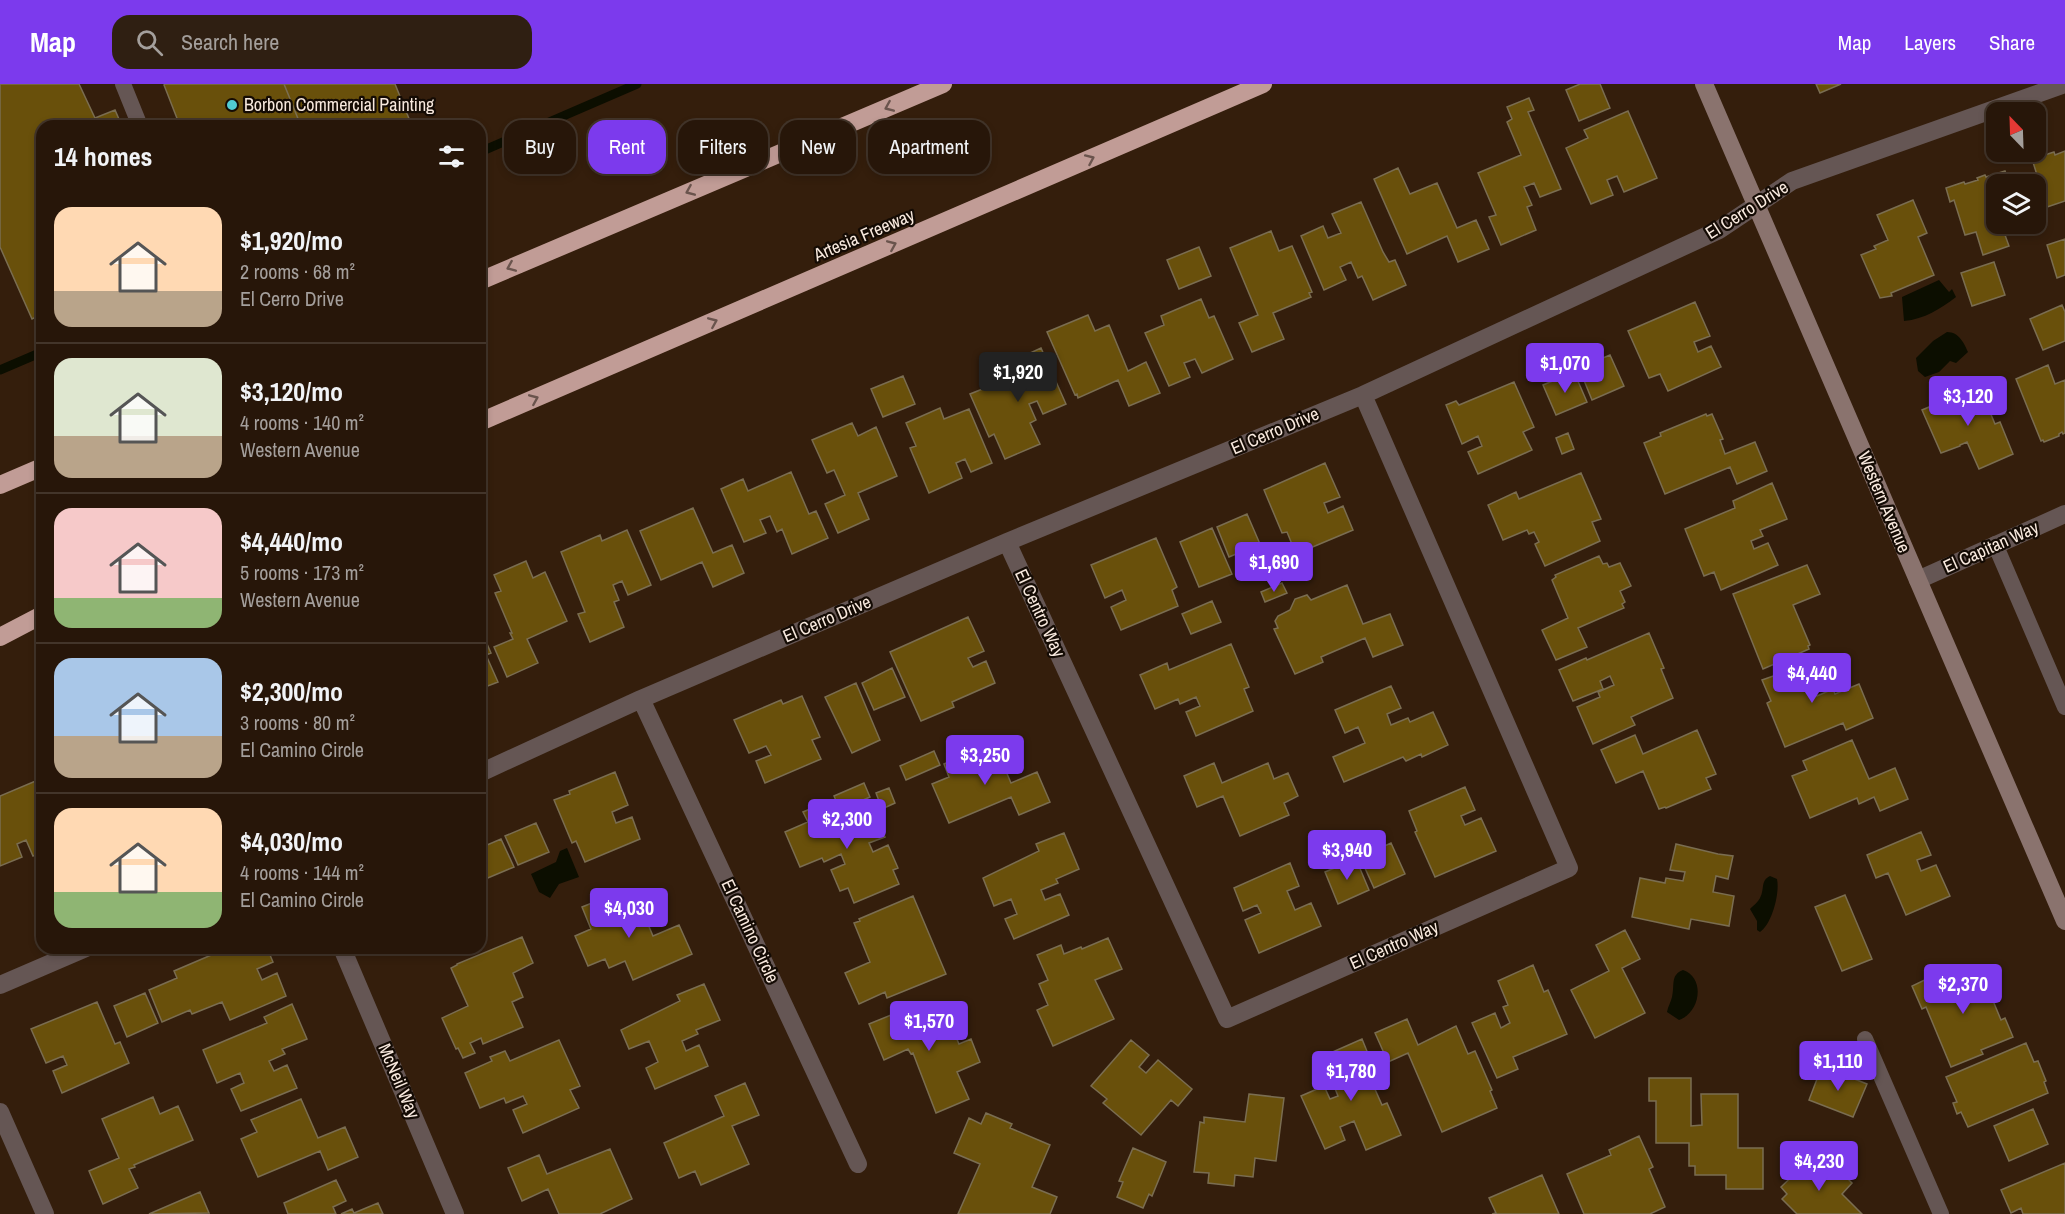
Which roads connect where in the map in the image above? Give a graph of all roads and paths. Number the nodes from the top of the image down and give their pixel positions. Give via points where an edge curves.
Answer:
1 (123, 84) edge
2 (943, 84) edge
3 (1263, 84) edge
4 (1704, 84) edge
5 (2065, 84) edge
6 (138, 120) edge
7 (1756, 205) junction
8 (486, 277) edge
9 (1363, 394) junction
10 (486, 419) edge
11 (36, 467) edge
12 (36, 468) edge
13 (0, 478) edge
14 (0, 485) edge
15 (2065, 514) edge
16 (1007, 542) junction
17 (1995, 544) junction
18 (1918, 580) junction
19 (36, 615) edge
20 (36, 616) edge
21 (0, 629) edge
22 (0, 637) edge
23 (641, 699) junction
24 (2065, 707) edge
25 (486, 770) edge
26 (2065, 921) edge
27 (72, 954) edge
28 (345, 954) edge
29 (0, 985) edge
30 (1865, 1040) dead end
31 (0, 1112) edge
32 (858, 1164) dead end
33 (45, 1214) edge
34 (455, 1214) edge
35 (1941, 1214) edge

1 - 6 lane
2 -> 8 highway
10 -> 3 highway, Artesia Freeway
4 - 7 main road, Western Avenue
5 - 7 street, El Cerro Drive via 1792,181
7 - 9 street, El Cerro Drive via 1719,230
7 - 18 main road, Western Avenue
9 - 16 street, El Cerro Drive
9 - 16 street, El Centro Way via 1569,868 1227,1019
11 - 13 highway
12 - 14 highway
15 - 17 street, El Capitan Way
16 - 23 street, El Cerro Drive
17 - 18 street, El Capitan Way
17 - 24 lane
18 - 26 main road, Western Avenue
19 - 21 highway
20 - 22 highway
23 - 25 street, El Cerro Drive
23 - 32 street, El Camino Circle
27 - 29 street
28 - 34 street, McNeil Way
30 - 35 lane
31 - 33 street

